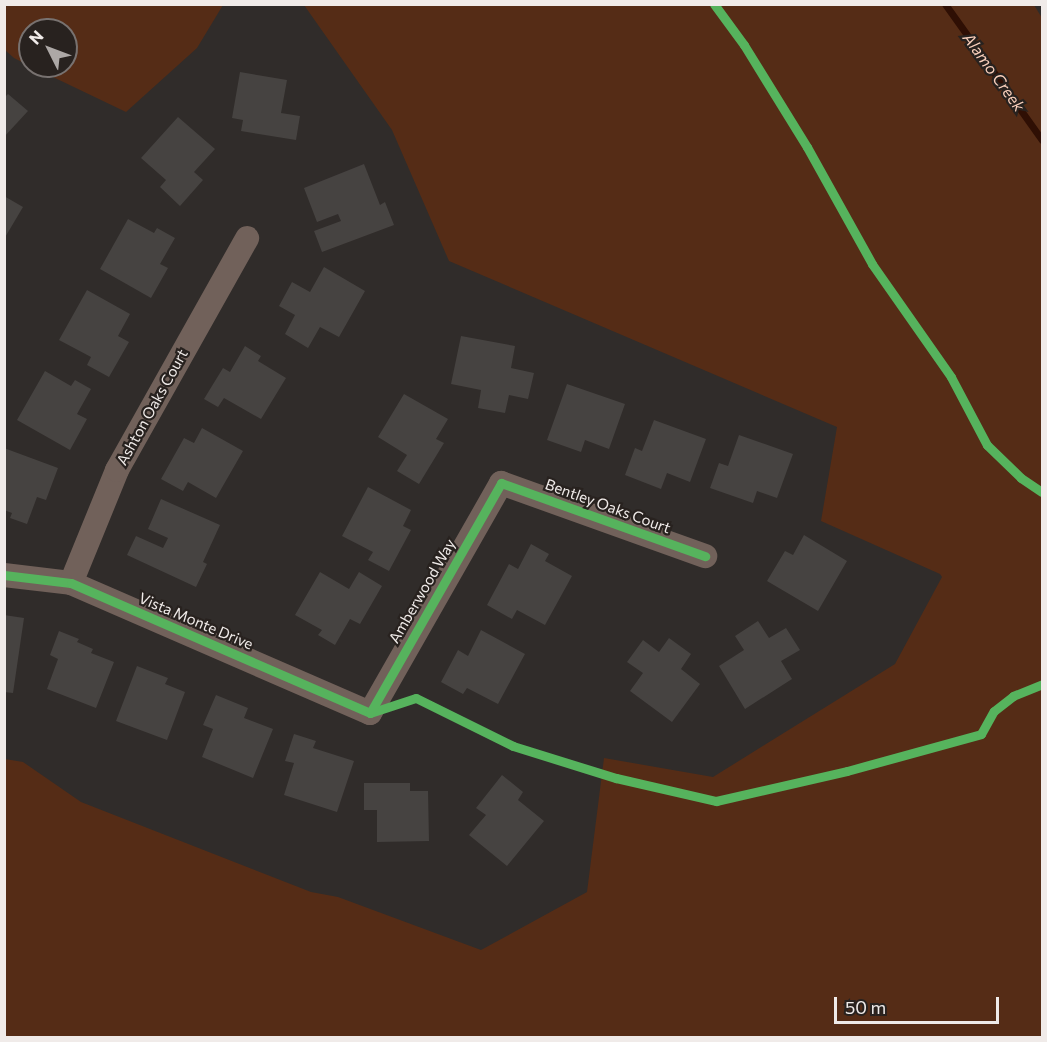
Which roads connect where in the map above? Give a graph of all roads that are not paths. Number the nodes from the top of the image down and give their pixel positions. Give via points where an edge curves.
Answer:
1 (247, 238) dead end
2 (501, 483) joint
3 (705, 556) dead end
4 (4, 575) edge
5 (71, 584) junction
6 (370, 713) joint

1 - 5 street, Ashton Oaks Court via 117,470
2 - 3 street, Bentley Oaks Court
2 - 6 street, Amberwood Way
4 - 5 street, Vista Monte Drive
5 - 6 street, Vista Monte Drive

